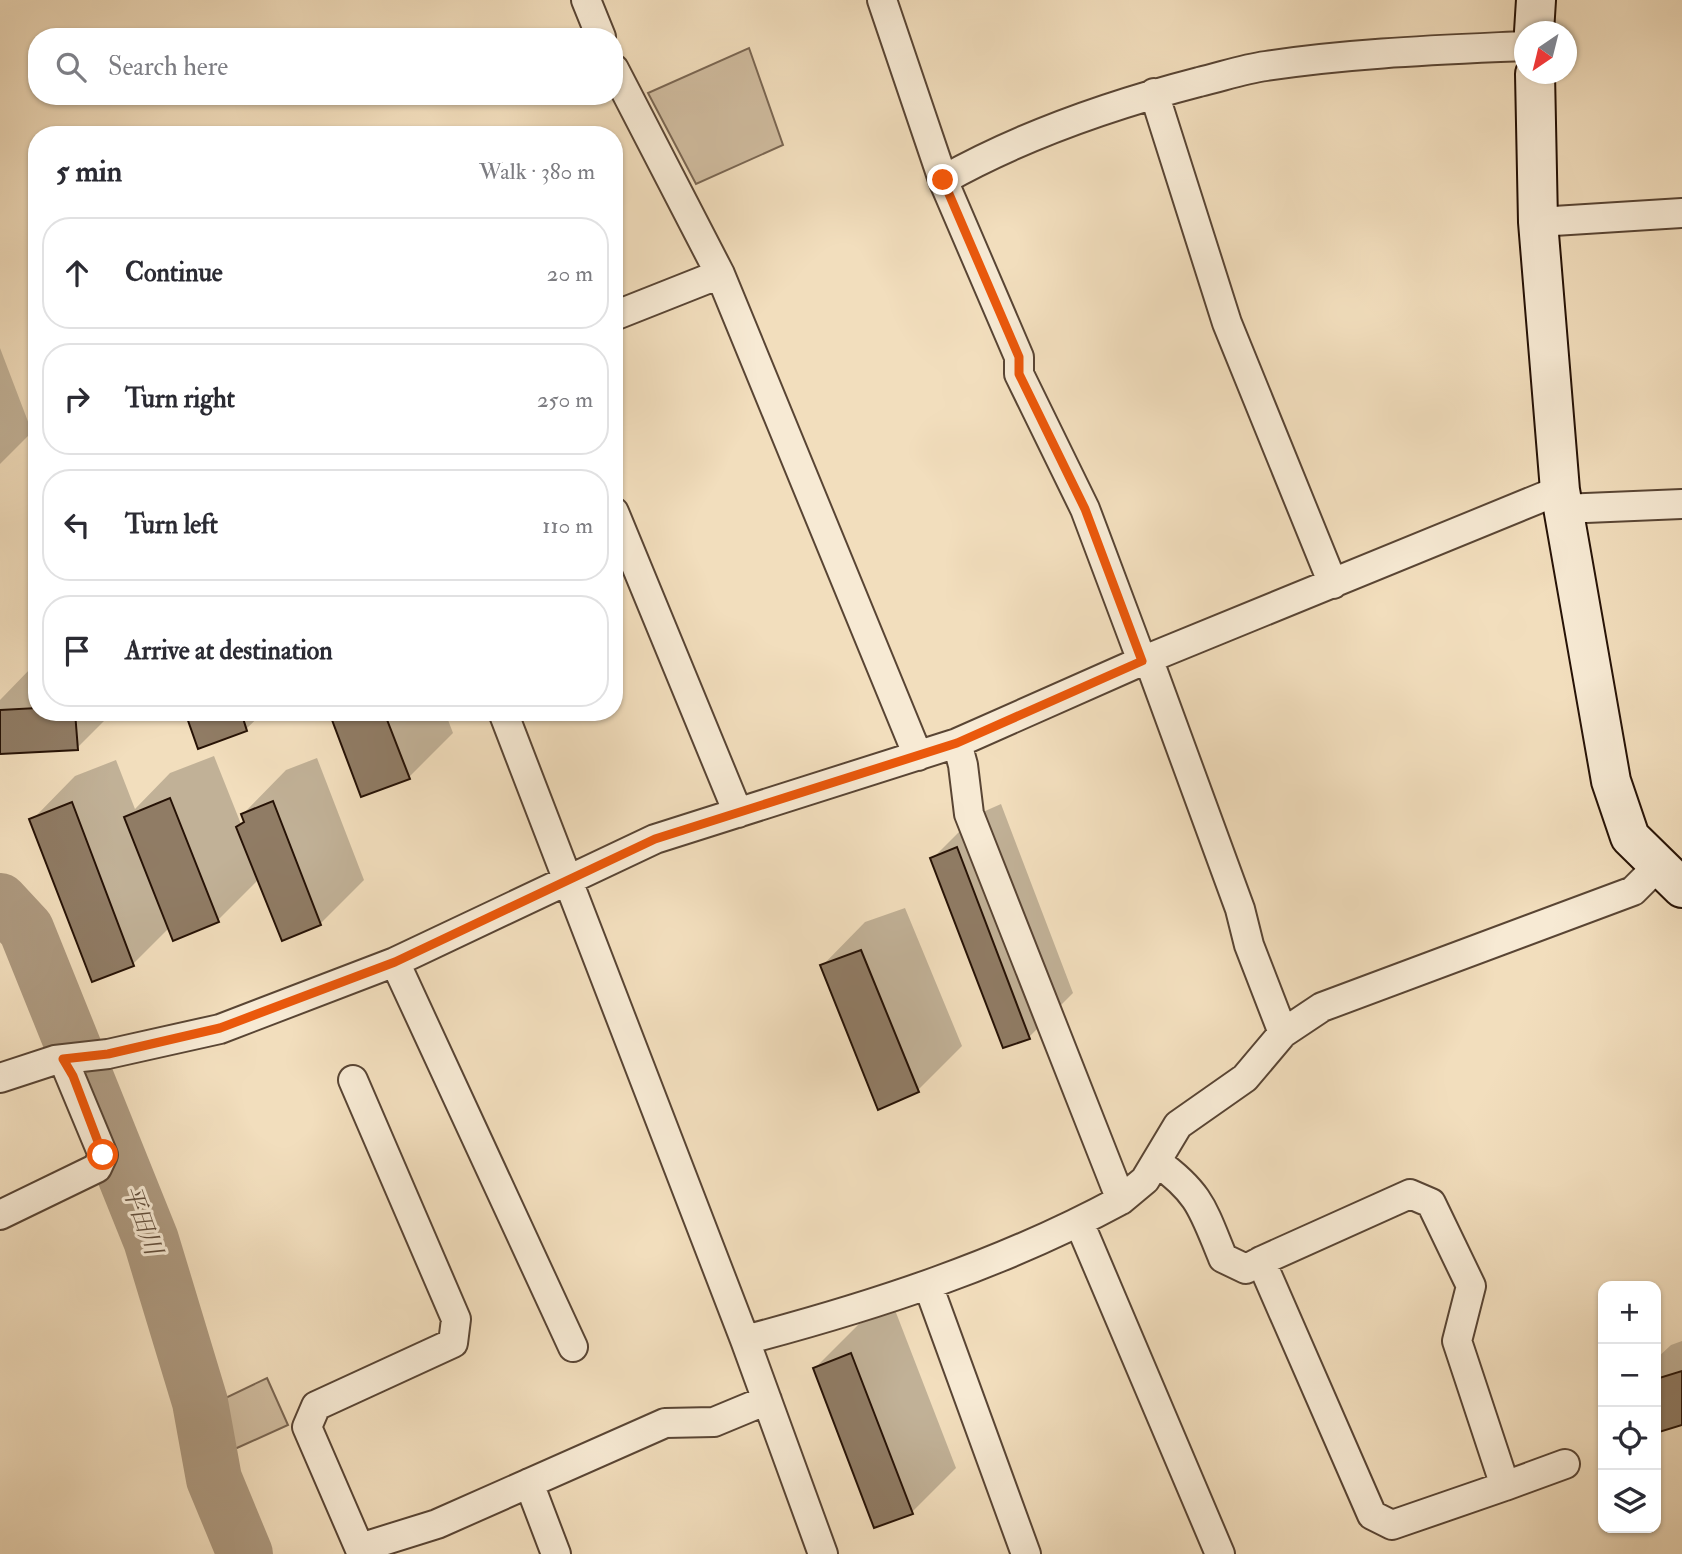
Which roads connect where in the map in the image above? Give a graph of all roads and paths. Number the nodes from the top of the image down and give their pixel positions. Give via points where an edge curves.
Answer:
1 (586, 0) edge
2 (882, 0) edge
3 (1536, 0) edge
4 (1535, 21) edge
5 (597, 28) edge
6 (1514, 46) edge
7 (1535, 84) edge
8 (623, 86) edge
9 (1154, 93) junction
10 (943, 180) junction
11 (1682, 213) edge
12 (1538, 222) junction
13 (720, 274) junction
14 (623, 312) edge
15 (1561, 499) junction
16 (1682, 504) edge
17 (623, 534) edge
18 (1333, 584) junction
19 (1145, 659) junction
20 (506, 721) edge
21 (957, 743) junction
22 (918, 756) junction
23 (738, 813) junction
24 (568, 880) junction
25 (1675, 880) edge
26 (395, 962) junction
27 (1283, 1032) junction
28 (75, 1058) junction
29 (0, 1078) edge
30 (353, 1080) dead end
31 (1157, 1162) junction
32 (1121, 1200) junction
33 (0, 1215) edge
34 (1079, 1223) junction
35 (1261, 1261) junction
36 (928, 1285) junction
37 (745, 1340) junction
38 (573, 1348) dead end
39 (766, 1400) junction
40 (1565, 1464) dead end
41 (528, 1483) junction
42 (1505, 1486) junction
43 (361, 1551) edge
44 (556, 1554) edge
45 (824, 1554) edge
46 (1026, 1554) edge
47 (1220, 1554) edge

1 - 5 street
2 - 10 street
3 - 4 street
6 - 9 street via 1391,52 1264,66
7 - 12 street
8 - 13 street
9 - 10 street via 1056,126 987,155
9 - 18 street via 1227,323
10 - 19 street via 1019,357 1019,374 1085,509
11 - 12 street
12 - 15 street
13 - 14 street
13 - 22 street
15 - 16 street
15 - 18 street
15 - 25 street via 1611,781 1630,837
17 - 23 street
18 - 19 street
19 - 21 street
19 - 27 street
20 - 24 street
21 - 22 street
21 - 32 street via 969,814
22 - 23 street
23 - 24 street via 655,839
24 - 26 street
24 - 37 street
25 - 27 street via 1633,891 1322,1007
26 - 28 street via 220,1028
26 - 38 street
27 - 31 street via 1245,1078 1178,1125
28 - 29 street
28 - 33 street via 73,1076 103,1155 97,1168
30 - 43 street via 360,1129 456,1319 453,1343 316,1406 311,1417 307,1427
31 - 32 street via 1145,1181
31 - 35 street via 1199,1200 1223,1258 1246,1269
32 - 34 street
34 - 36 street
34 - 47 street
35 - 42 street via 1372,1515 1392,1525
35 - 42 street via 1410,1194 1431,1203 1471,1286 1457,1340
36 - 37 street via 847,1313
36 - 46 street
37 - 39 street
39 - 41 street via 714,1422 665,1423
39 - 45 street
40 - 42 street
41 - 43 street via 437,1524
41 - 44 street

